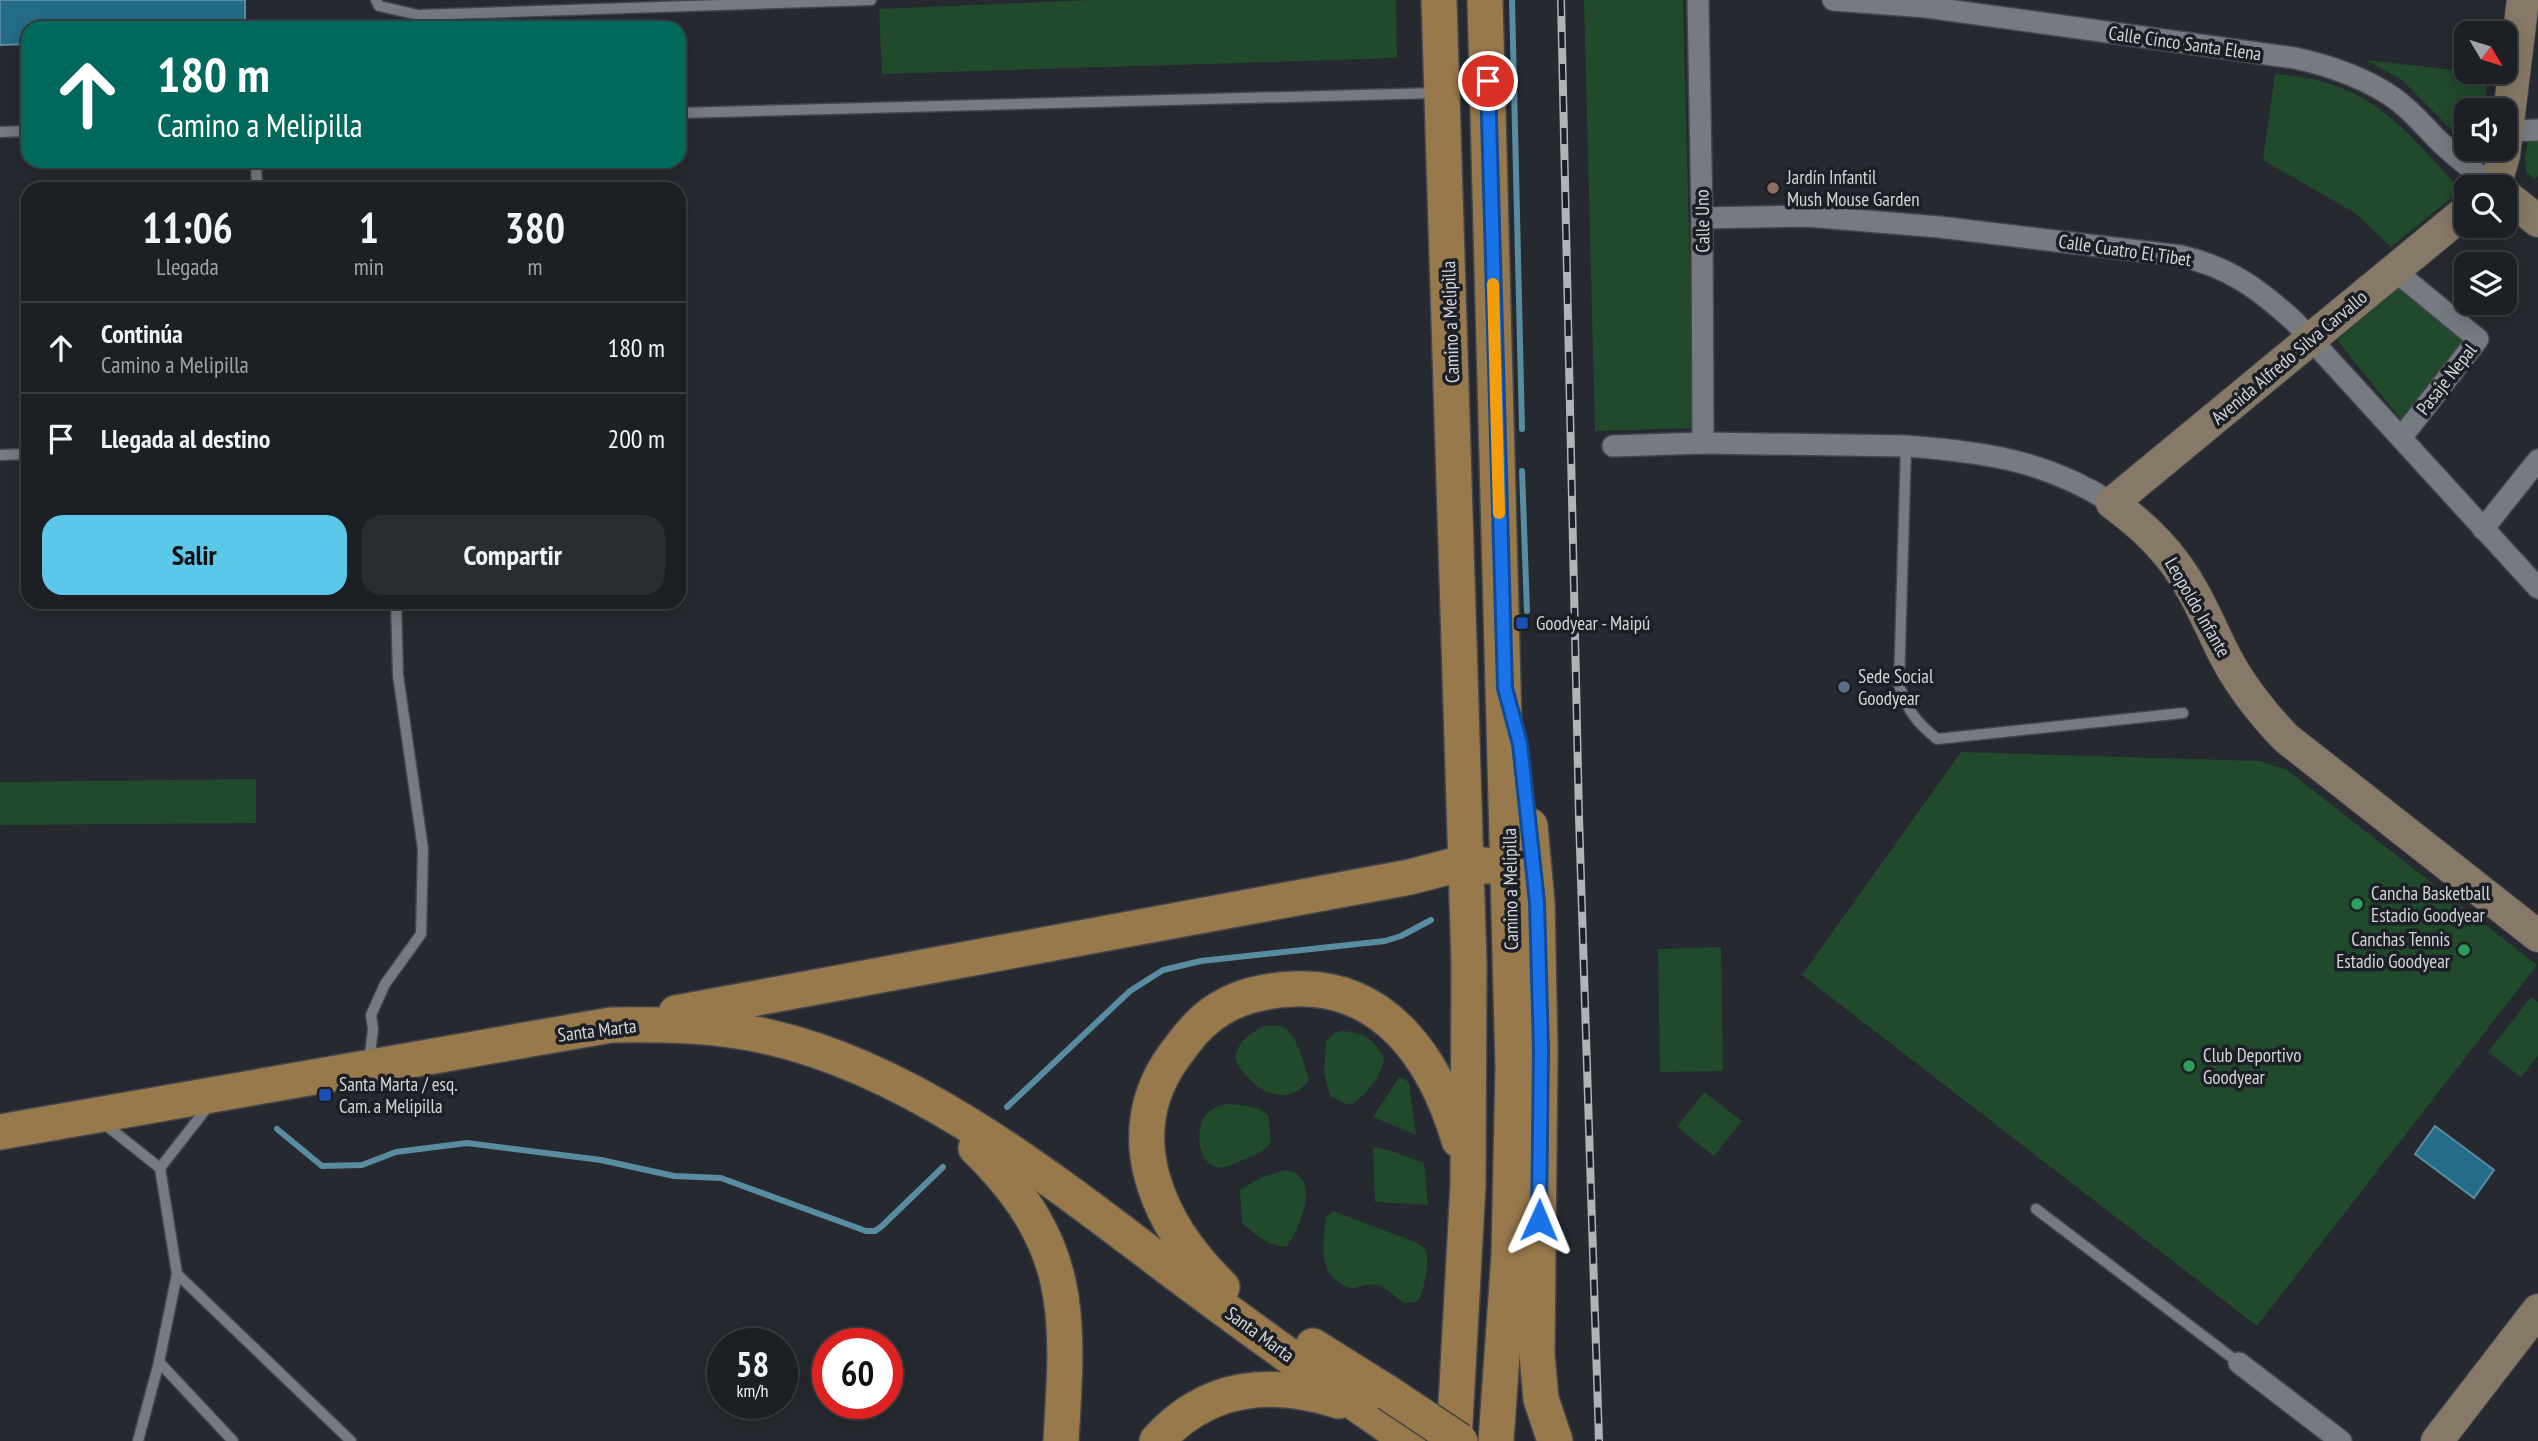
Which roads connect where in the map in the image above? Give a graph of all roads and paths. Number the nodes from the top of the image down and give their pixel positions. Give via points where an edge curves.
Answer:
1 (376, 0) edge
2 (871, 0) edge
3 (1439, 0) edge
4 (1485, 0) edge
5 (1698, 0) edge
6 (1833, 0) edge
7 (2523, 0) edge
8 (1443, 93) junction
9 (2511, 98) edge
10 (686, 113) edge
11 (2538, 130) edge
12 (21, 131) edge
13 (2517, 131) edge
14 (0, 132) edge
15 (2479, 175) edge
16 (2517, 204) edge
17 (1702, 218) junction
18 (2454, 221) edge
19 (2538, 221) edge
20 (2394, 270) junction
21 (2311, 338) junction
22 (2401, 438) junction
23 (1703, 443) junction
24 (1613, 446) dead end
25 (1906, 446) junction
26 (21, 454) edge
27 (0, 455) edge
28 (2538, 460) edge
29 (2112, 503) junction
30 (2483, 529) junction
31 (2538, 588) edge
32 (396, 609) edge
33 (1505, 688) junction
34 (2183, 713) dead end
35 (1467, 862) junction
36 (1510, 887) junction
37 (2537, 932) edge
38 (611, 1025) junction
39 (369, 1068) junction
40 (909, 1092) junction
41 (217, 1094) junction
42 (94, 1116) junction
43 (0, 1132) edge
44 (160, 1168) junction
45 (1468, 1185) junction
46 (2036, 1209) dead end
47 (1143, 1248) junction
48 (177, 1274) junction
49 (1230, 1294) junction
50 (2538, 1311) edge
51 (159, 1362) junction
52 (2239, 1363) joint
53 (1383, 1406) junction
54 (138, 1441) edge
55 (233, 1441) edge
56 (351, 1441) edge
57 (1061, 1441) edge
58 (1157, 1441) edge
59 (1410, 1441) edge
60 (1454, 1441) edge
61 (1460, 1441) edge
62 (1496, 1441) edge
63 (1555, 1441) edge
64 (2341, 1441) edge
65 (2437, 1441) edge

1 - 2 lane via 379,6 418,15
3 - 8 main road, Camino a Melipilla
4 - 33 main road, Camino a Melipilla
5 - 17 street, Calle Uno
6 - 15 street, Calle Cinco Santa Elena via 1926,6 2327,65 2395,99
7 - 9 street
8 - 10 lane
8 - 35 main road, Camino a Melipilla
11 - 13 street
12 - 14 lane
16 - 19 street
17 - 21 street, Calle Cuatro El Tibet via 1819,217 2181,256 2210,262 2237,277 2270,299
17 - 23 street, Calle Uno
18 - 20 street, Avenida Alfredo Silva Carvallo
20 - 21 street, Avenida Alfredo Silva Carvallo
20 - 22 street, Pasaje Nepal via 2478,339
21 - 22 street, Calle Cuatro El Tibet
21 - 29 street, Avenida Alfredo Silva Carvallo
22 - 30 street, Calle Cuatro El Tibet
23 - 24 street, Leopoldo Infante
23 - 25 street, Leopoldo Infante
25 - 29 street, Leopoldo Infante via 1969,452 2043,467
25 - 34 lane via 1899,685 1908,710 1924,729 1937,739
26 - 27 lane
28 - 30 street
29 - 37 street, Leopoldo Infante via 2148,532 2178,567 2238,677 2269,720
30 - 31 street, Calle Cuatro El Tibet
32 - 39 lane via 398,674 423,849 421,934 385,984 371,1014
33 - 36 main road, Camino a Melipilla
33 - 63 main road via 1520,744 1537,902 1541,1139 1536,1327 1540,1391
35 - 36 main road via 1492,867
35 - 38 main road via 1410,877
35 - 45 main road, Camino a Melipilla
36 - 62 main road, Camino a Melipilla via 1512,1178
38 - 39 main road, Santa Marta
38 - 40 main road, Santa Marta via 721,1028 770,1037 831,1056
39 - 41 main road, Santa Marta
40 - 47 main road, Santa Marta via 1027,1164
40 - 57 main road via 1011,1183 1037,1222 1063,1304 1066,1349
41 - 42 main road, Santa Marta
41 - 44 lane
42 - 43 main road, Santa Marta
42 - 44 lane
44 - 48 lane
45 - 49 main road via 1446,1097 1425,1060 1387,1018 1352,998 1318,989 1272,990 1234,1001 1201,1023 1168,1064 1151,1105 1147,1132 1150,1172 1163,1209 1196,1260
45 - 60 main road, Camino a Melipilla
46 - 52 lane
47 - 49 main road, Santa Marta
47 - 53 main road, Santa Marta
48 - 51 lane
48 - 56 lane
49 - 53 main road, Santa Marta
50 - 65 street
51 - 54 lane
51 - 55 lane
52 - 64 street
53 - 58 main road via 1359,1409 1296,1390 1242,1391 1208,1402
53 - 59 main road
53 - 61 main road, bridge

